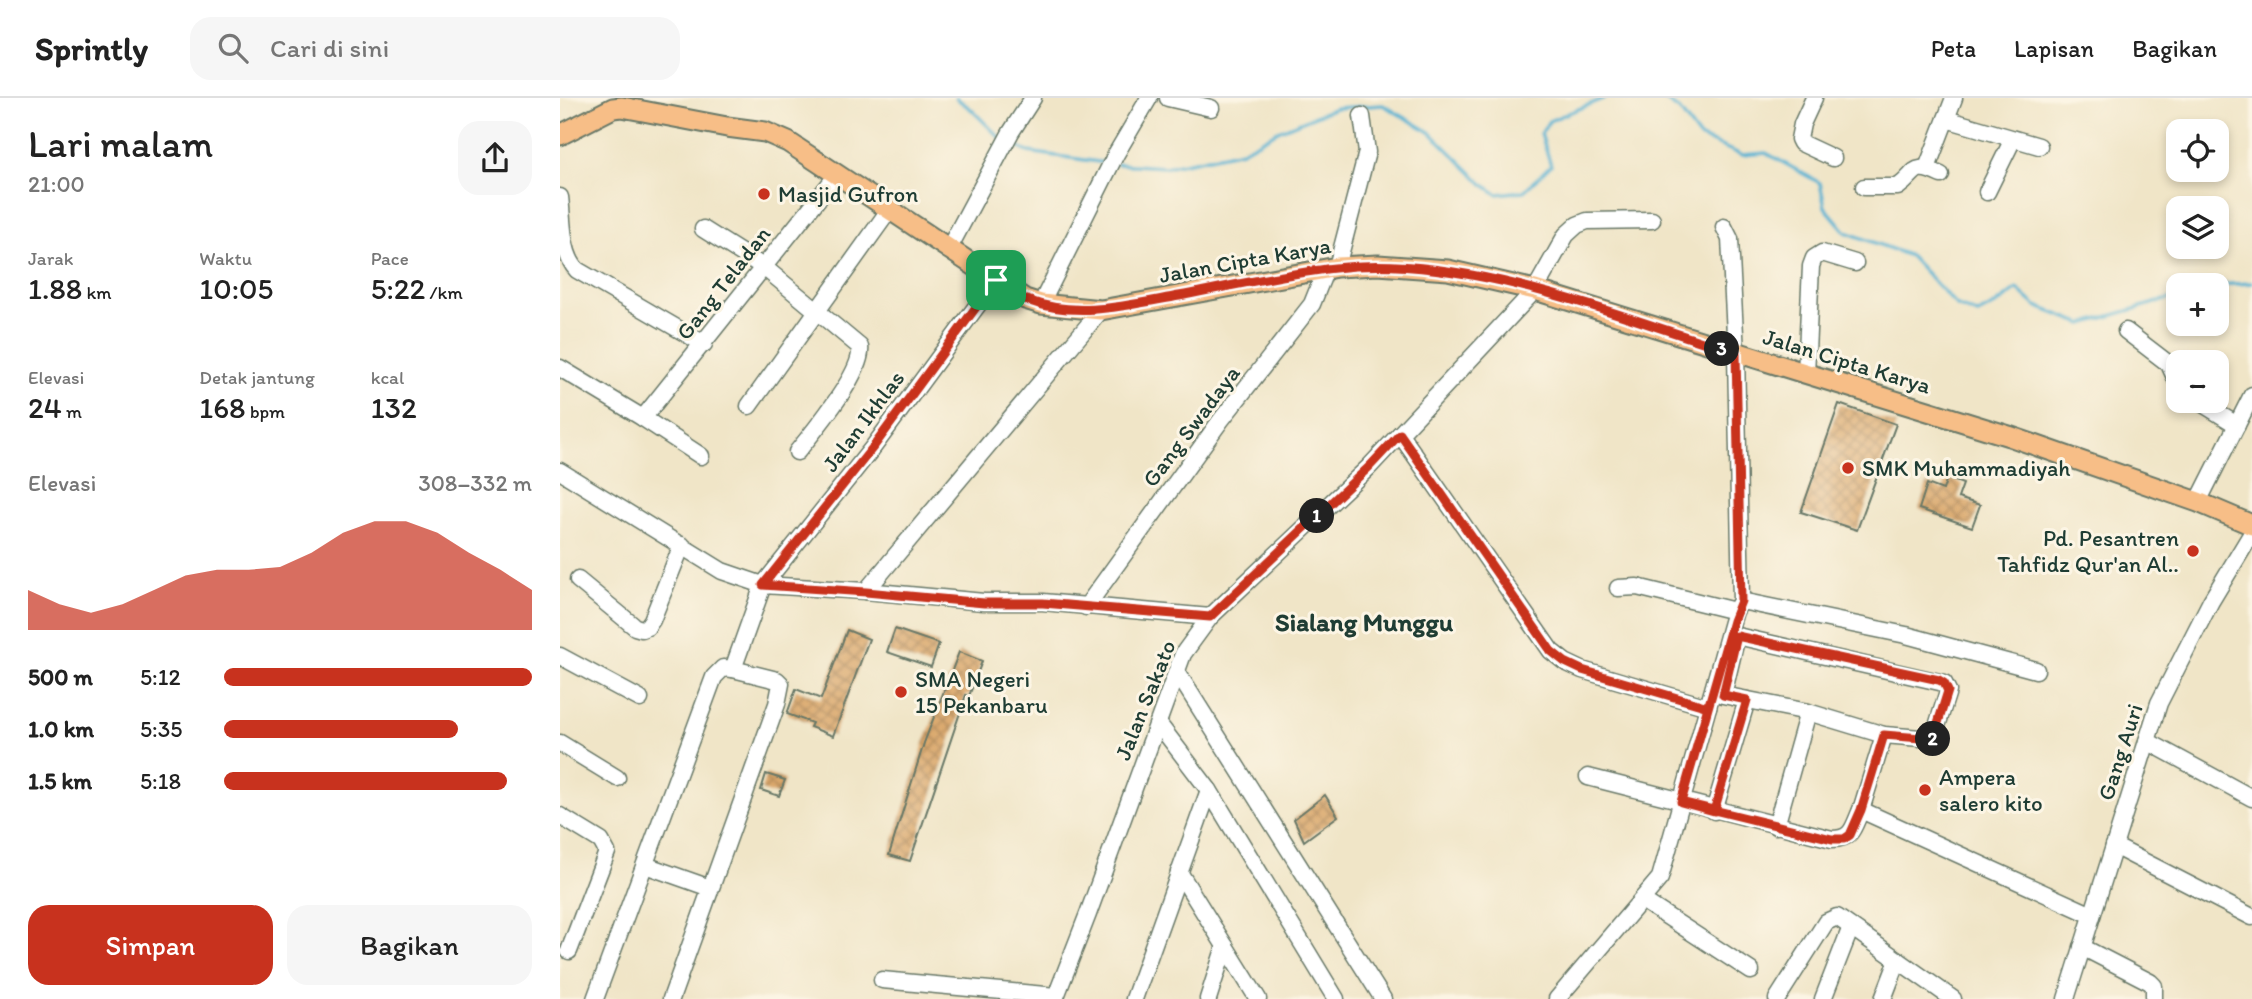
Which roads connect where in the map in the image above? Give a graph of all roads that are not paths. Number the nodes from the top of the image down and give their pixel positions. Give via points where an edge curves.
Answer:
1 (1034, 98) edge
2 (1149, 98) edge
3 (1168, 98) edge
4 (1814, 98) edge
5 (1954, 98) edge
6 (634, 103) edge
7 (1211, 108) dead end
8 (1362, 116) dead end
9 (1946, 119) junction
10 (560, 135) edge
11 (2013, 139) junction
12 (2039, 146) dead end
13 (1833, 158) dead end
14 (837, 176) junction
15 (1864, 187) dead end
16 (1987, 192) dead end
17 (560, 197) edge
18 (890, 209) junction
19 (1652, 220) dead end
20 (1724, 227) dead end
21 (703, 229) dead end
22 (948, 250) junction
23 (1855, 263) dead end
24 (765, 268) junction
25 (1331, 268) junction
26 (996, 280) junction
27 (1535, 290) junction
28 (1041, 304) junction
29 (1101, 310) junction
30 (817, 311) junction
31 (2126, 331) dead end
32 (704, 344) junction
33 (1736, 353) junction
34 (2166, 362) edge
35 (560, 368) edge
36 (1806, 374) junction
37 (2252, 395) edge
38 (749, 406) dead end
39 (2218, 413) edge
40 (643, 418) junction
41 (2237, 425) junction
42 (1400, 434) junction
43 (797, 452) dead end
44 (701, 456) dead end
45 (560, 471) edge
46 (2198, 502) junction
47 (2252, 524) edge
48 (2252, 533) edge
49 (682, 545) junction
50 (578, 580) dead end
51 (763, 585) junction
52 (1618, 588) dead end
53 (866, 592) junction
54 (1738, 606) junction
55 (1086, 607) junction
56 (1210, 617) junction
57 (560, 656) edge
58 (733, 669) junction
59 (2036, 670) dead end
60 (1177, 672) junction
61 (640, 699) dead end
62 (1747, 700) junction
63 (1708, 707) junction
64 (1808, 712) junction
65 (1158, 723) junction
66 (1884, 735) junction
67 (2147, 741) junction
68 (560, 743) edge
69 (1588, 777) dead end
70 (617, 778) dead end
71 (1209, 790) junction
72 (2252, 798) edge
73 (1681, 802) junction
74 (1861, 810) junction
75 (1714, 811) junction
76 (560, 816) edge
77 (1776, 826) junction
78 (2114, 846) junction
79 (645, 865) junction
80 (1179, 872) junction
81 (710, 888) junction
82 (1642, 901) junction
83 (2092, 915) junction
84 (2252, 917) edge
85 (1851, 927) junction
86 (1225, 946) junction
87 (2082, 947) junction
88 (569, 951) dead end
89 (1898, 960) junction
90 (1751, 971) dead end
91 (882, 980) dead end
92 (1948, 997) edge
93 (1055, 998) edge
94 (595, 999) edge
95 (671, 999) edge
96 (1133, 999) edge
97 (1208, 999) edge
98 (1258, 999) edge
99 (1336, 999) edge
100 (1383, 999) edge
101 (1557, 999) edge
102 (1777, 999) edge
103 (1822, 999) edge
104 (1883, 999) edge
105 (2066, 999) edge
106 (2154, 999) edge

1 - 22 street
2 - 28 street
3 - 7 street
4 - 13 street via 1799,133 1801,143
5 - 9 street
6 - 10 main road, Jalan Cipta Karya via 613,108
6 - 14 main road, Jalan Cipta Karya via 765,132
8 - 25 street, Gang Swadaya via 1367,152
9 - 11 street
9 - 15 street via 1934,172 1917,169 1898,187
11 - 12 street
11 - 16 street
14 - 18 main road, Jalan Cipta Karya
14 - 24 street, Gang Teladan
17 - 32 street via 569,261 577,270
18 - 22 main road, Jalan Cipta Karya
18 - 30 street
19 - 27 street, Jalan Sakato via 1577,225 1566,235
20 - 33 street via 1730,239
21 - 24 street
22 - 26 main road, Jalan Cipta Karya
23 - 36 street via 1822,253 1814,257
24 - 30 street
24 - 32 street, Gang Teladan
25 - 27 main road, Jalan Cipta Karya via 1378,265 1448,270
25 - 29 main road, Jalan Cipta Karya
25 - 55 street, Gang Swadaya via 1312,304
26 - 28 main road, Jalan Cipta Karya
26 - 51 street, Jalan Ikhlas via 874,446
27 - 33 main road, Jalan Cipta Karya
27 - 42 street, Jalan Sakato
28 - 29 main road, Jalan Cipta Karya
29 - 53 street
30 - 38 street
30 - 43 street via 860,347 860,361 828,415
31 - 34 street
32 - 40 street, Gang Teladan
33 - 36 main road, Jalan Cipta Karya
33 - 54 street
35 - 40 street
36 - 46 main road, Jalan Cipta Karya via 2009,436
37 - 41 street
39 - 41 street
40 - 44 street
41 - 46 street
42 - 56 street, Jalan Sakato
42 - 63 street via 1551,651 1582,670
45 - 49 street
46 - 47 main road, Jalan Cipta Karya
48 - 67 street, Gang Auri via 2176,669
49 - 50 street via 652,620 642,629
49 - 51 street via 722,571
51 - 53 street
51 - 58 street, Jalan Ikhlas
52 - 54 street via 1637,587
53 - 55 street
54 - 59 street via 1906,635
54 - 63 street
55 - 56 street
56 - 60 street, Jalan Sakato via 1183,654
57 - 61 street
58 - 79 street via 723,668 714,677
58 - 81 street via 781,684
60 - 65 street, Jalan Sakato
60 - 100 street
62 - 64 street
62 - 66 street via 1723,695 1737,636 1944,683 1948,691 1933,739
62 - 75 street
63 - 73 street
64 - 66 street
64 - 77 street
65 - 71 street
65 - 93 street, Jalan Sakato
66 - 74 street
67 - 72 street
67 - 78 street, Gang Auri
68 - 70 street
69 - 73 street
71 - 80 street
71 - 99 street
73 - 75 street
73 - 82 street via 1660,878
74 - 77 street via 1844,839
74 - 83 street
75 - 77 street
76 - 88 street via 601,841 607,852
78 - 83 street, Gang Auri
78 - 84 street
79 - 81 street
79 - 94 street
80 - 86 street
80 - 96 street
81 - 95 street
82 - 90 street
82 - 101 street
83 - 87 street, Gang Auri
85 - 89 street
85 - 102 street via 1837,917 1826,922
85 - 103 street
86 - 97 street
86 - 98 street
87 - 105 street, Gang Auri
87 - 106 street via 2150,982
89 - 92 street
89 - 104 street
91 - 93 street

